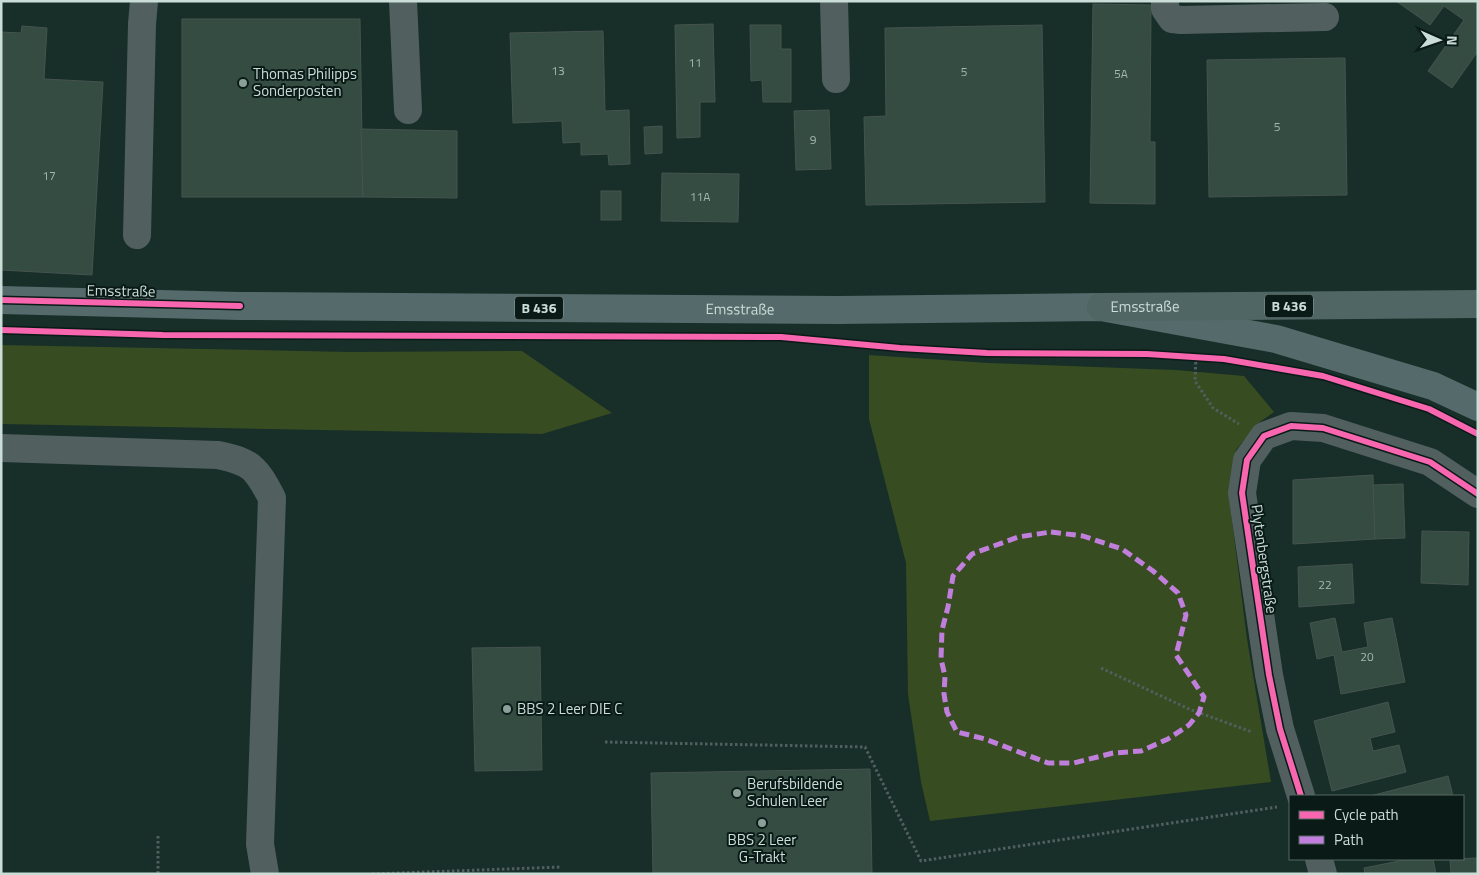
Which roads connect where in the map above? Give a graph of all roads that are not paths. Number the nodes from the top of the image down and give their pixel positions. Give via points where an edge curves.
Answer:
1 (144, 1) edge
2 (403, 1) edge
3 (834, 1) edge
4 (1165, 1) edge
5 (1325, 17) dead end
6 (836, 79) dead end
7 (408, 110) dead end
8 (137, 234) dead end
9 (1, 300) edge
10 (1478, 304) edge
11 (1101, 308) junction
12 (1478, 407) edge
13 (1, 448) edge
14 (1478, 494) edge
15 (1290, 795) edge
16 (1319, 860) edge
17 (265, 874) edge
18 (1323, 874) edge

1 - 8 street
2 - 7 street
3 - 6 street
4 - 5 street via 1165,9 1172,19 1181,20
9 - 11 main road, Emsstraße / B 436 via 240,306 828,310
10 - 11 highway, Emsstraße / B 436
11 - 12 main road via 1276,340 1432,386
13 - 17 street via 218,455 240,460 259,474 272,498 260,844
14 - 15 street, Plytenbergstraße via 1430,462 1323,428 1291,426 1264,436 1247,460 1242,492
16 - 18 street

